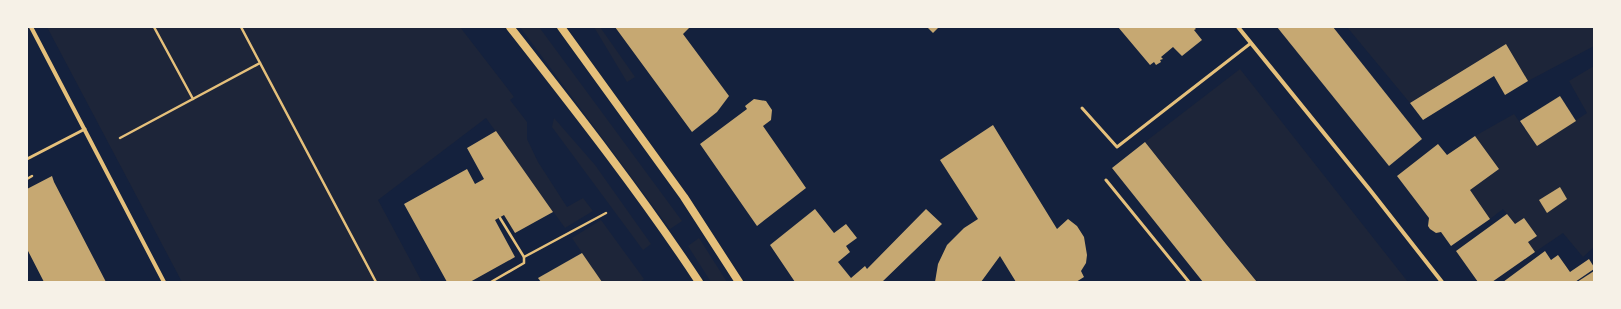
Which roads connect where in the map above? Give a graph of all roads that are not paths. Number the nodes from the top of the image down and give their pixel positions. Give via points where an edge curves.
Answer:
1 (31, 27) edge
2 (510, 27) edge
3 (561, 27) edge
4 (1238, 27) edge
5 (1251, 43) junction
6 (1082, 108) dead end
7 (84, 129) junction
8 (27, 159) edge
9 (1106, 180) dead end
10 (164, 282) edge
11 (699, 282) edge
12 (739, 282) edge
13 (1189, 282) edge
14 (1442, 282) edge

1 - 7 street
2 - 11 main road via 592,132
3 - 12 main road via 684,197
4 - 5 street
5 - 6 lane via 1118,148
5 - 14 street
7 - 8 lane
7 - 10 street
9 - 13 lane

